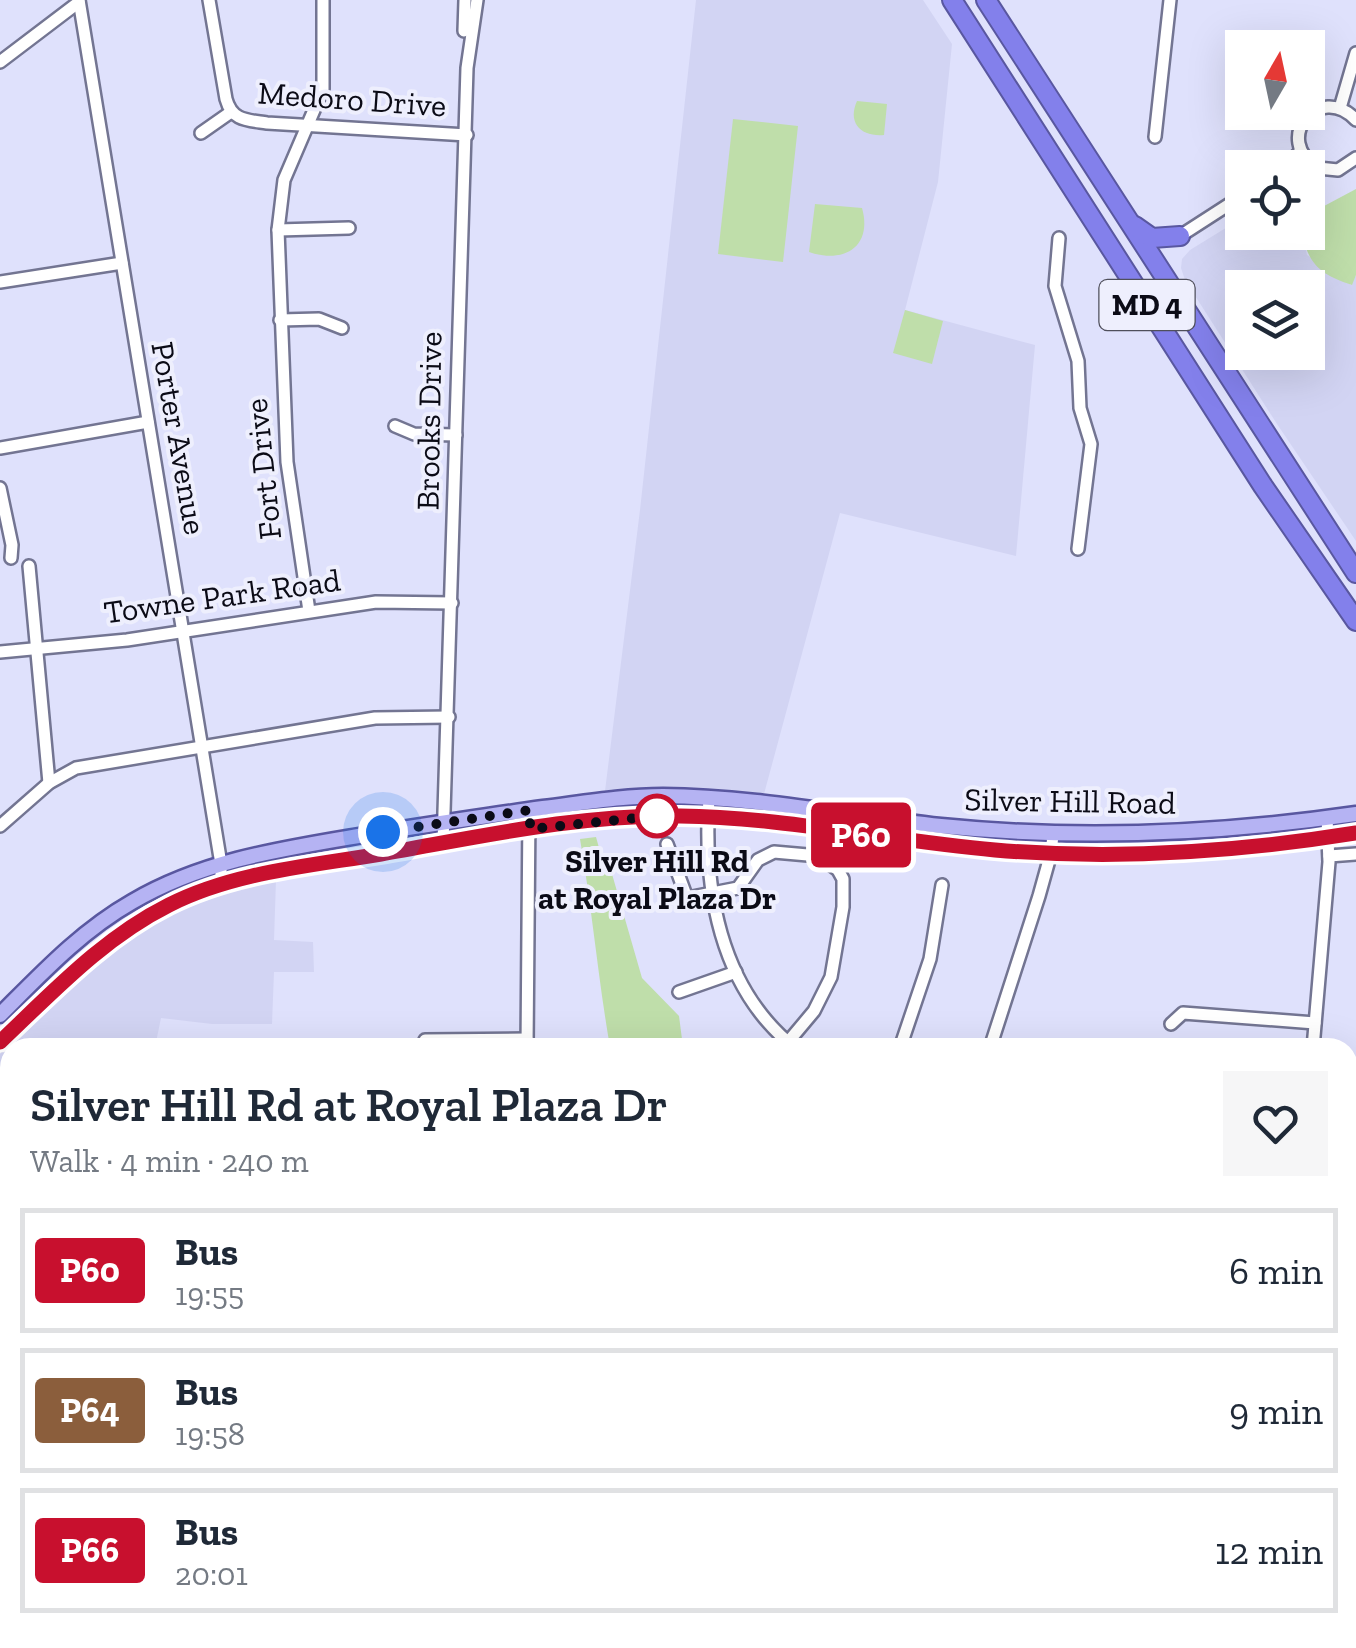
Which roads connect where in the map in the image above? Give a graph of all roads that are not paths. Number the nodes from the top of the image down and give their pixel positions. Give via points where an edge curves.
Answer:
1 (209, 0) edge
2 (323, 0) edge
3 (465, 0) edge
4 (476, 0) edge
5 (952, 0) edge
6 (986, 0) edge
7 (1170, 0) edge
8 (79, 1) edge
9 (1356, 53) edge
10 (0, 62) edge
11 (467, 68) junction
12 (1352, 80) edge
13 (1340, 108) junction
14 (1325, 109) edge
15 (230, 112) junction
16 (1356, 120) edge
17 (308, 125) junction
18 (201, 133) dead end
19 (466, 134) junction
20 (1155, 137) dead end
21 (1354, 163) edge
22 (1325, 170) edge
23 (1225, 207) edge
24 (1124, 216) junction
25 (349, 228) dead end
26 (278, 230) junction
27 (1180, 236) junction
28 (1059, 238) dead end
29 (122, 262) junction
30 (0, 282) edge
31 (1170, 287) junction
32 (280, 320) junction
33 (342, 328) dead end
34 (148, 422) junction
35 (395, 426) dead end
36 (456, 436) junction
37 (0, 448) edge
38 (0, 488) edge
39 (1078, 549) dead end
40 (11, 558) dead end
41 (30, 566) dead end
42 (1356, 573) edge
43 (452, 603) junction
44 (309, 611) junction
45 (1356, 621) edge
46 (184, 632) junction
47 (38, 648) junction
48 (0, 652) edge
49 (449, 717) junction
50 (201, 746) junction
51 (49, 783) junction
52 (709, 798) junction
53 (530, 810) junction
54 (1356, 814) edge
55 (708, 817) junction
56 (1327, 818) junction
57 (443, 822) junction
58 (0, 826) edge
59 (530, 829) junction
60 (1356, 833) edge
61 (1053, 834) junction
62 (1329, 837) junction
63 (443, 844) junction
64 (667, 844) dead end
65 (1051, 853) junction
66 (1356, 854) edge
67 (1329, 856) junction
68 (221, 864) junction
69 (221, 885) junction
70 (942, 885) dead end
71 (710, 892) junction
72 (736, 972) junction
73 (679, 992) dead end
74 (0, 1015) edge
75 (1315, 1023) junction
76 (1171, 1024) dead end
77 (4, 1038) edge
78 (528, 1038) edge
79 (783, 1038) edge
80 (793, 1038) edge
81 (904, 1038) edge
82 (993, 1038) edge
83 (1314, 1038) edge

1 - 15 street, Medoro Drive
2 - 17 street, Fort Drive via 324,80
3 - 11 street
4 - 11 street, Brooks Drive
5 - 45 highway, MD 4
6 - 24 highway, MD 4
7 - 20 street
8 - 10 street
8 - 29 street, Porter Avenue
9 - 12 street
11 - 19 street, Brooks Drive
12 - 13 street
13 - 14 street
13 - 16 street
15 - 17 street, Medoro Drive via 243,120
15 - 18 street
17 - 19 street, Medoro Drive
17 - 26 street, Fort Drive via 284,180
19 - 36 street, Brooks Drive
21 - 22 street
23 - 27 street
24 - 27 highway via 1152,238
24 - 31 highway, MD 4
25 - 26 street
26 - 32 street, Fort Drive
27 - 31 highway via 1166,261
28 - 39 street via 1055,286 1078,361 1080,408 1091,444
29 - 30 street
29 - 34 street, Porter Avenue
31 - 42 highway, MD 4
32 - 33 street via 318,319
32 - 44 street, Fort Drive via 287,462
34 - 37 street
34 - 46 street, Porter Avenue
35 - 36 street
36 - 43 street, Brooks Drive
38 - 40 street
41 - 47 street
43 - 44 street, Towne Park Road via 385,601
43 - 49 street, Brooks Drive
44 - 46 street, Towne Park Road
46 - 47 street, Towne Park Road
46 - 50 street, Porter Avenue
47 - 48 street, Towne Park Road
47 - 51 street
49 - 50 street via 375,718
49 - 57 street, Brooks Drive
50 - 51 street via 76,768
50 - 68 street, Porter Avenue
51 - 58 street
52 - 53 main road, Silver Hill Road via 629,797
52 - 55 street
52 - 61 main road, Silver Hill Road
53 - 57 main road, Silver Hill Road
53 - 59 street
54 - 56 main road, Silver Hill Road
55 - 59 main road, Silver Hill Road via 630,817
55 - 65 main road, Silver Hill Road
55 - 71 street
56 - 61 main road, Silver Hill Road via 1178,832
56 - 62 street
57 - 63 street, Brooks Drive
57 - 68 main road, Silver Hill Road
59 - 63 main road, Silver Hill Road
59 - 78 street
60 - 62 main road, Silver Hill Road
61 - 65 street
62 - 65 main road, Silver Hill Road via 1200,850
62 - 67 street
63 - 69 main road, Silver Hill Road
64 - 71 street via 687,898
65 - 82 street
66 - 67 street
67 - 75 street
68 - 69 street, Porter Avenue
68 - 74 main road, Silver Hill Road via 156,888 100,922
69 - 77 main road, Silver Hill Road via 170,904 116,937
70 - 81 street via 931,955
71 - 72 street
71 - 80 street via 738,888 758,860 774,852 818,856 840,874 845,893 831,977
72 - 73 street
72 - 79 street
75 - 76 street via 1183,1013
75 - 83 street

